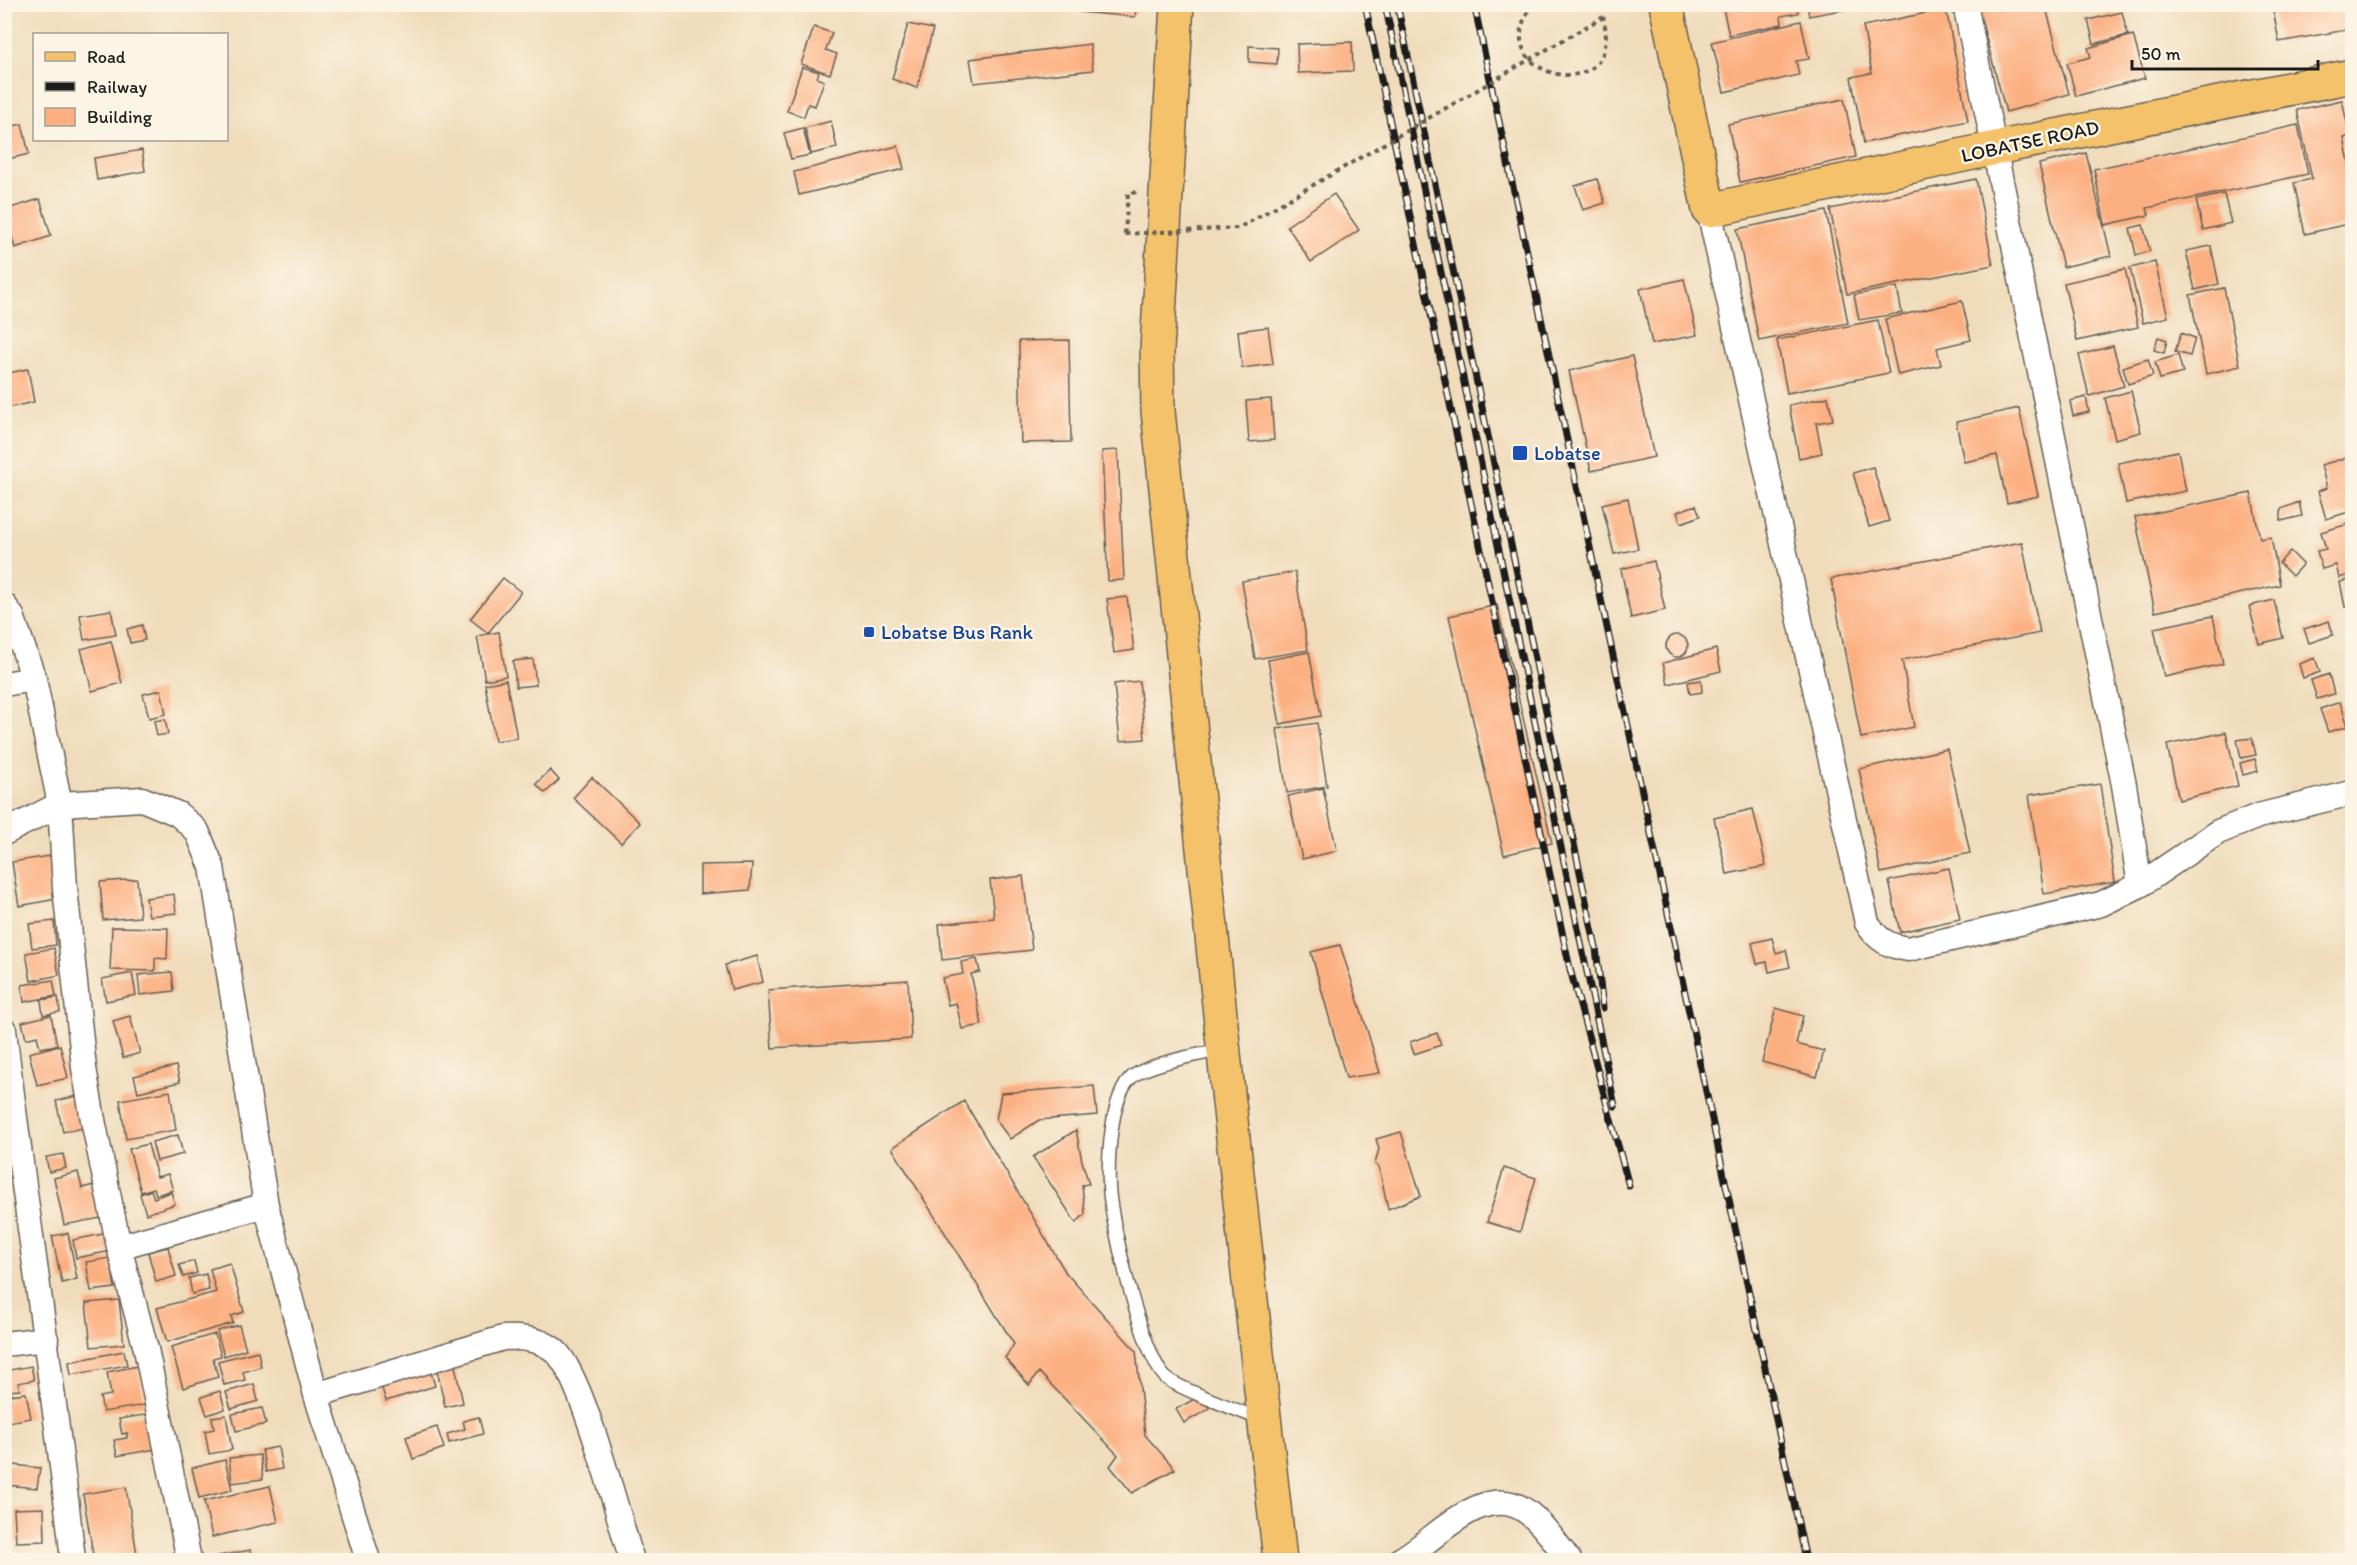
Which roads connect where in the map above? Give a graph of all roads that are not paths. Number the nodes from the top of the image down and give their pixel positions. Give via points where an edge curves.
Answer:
1 (1177, 4) edge
2 (1666, 4) edge
3 (1965, 4) edge
4 (2352, 76) edge
5 (1996, 148) junction
6 (1709, 210) junction
7 (4, 605) edge
8 (34, 679) junction
9 (4, 684) edge
10 (2352, 793) edge
11 (60, 804) junction
12 (4, 832) edge
13 (2140, 885) junction
14 (4, 1030) edge
15 (1223, 1050) junction
16 (266, 1205) junction
17 (119, 1247) junction
18 (46, 1339) junction
19 (4, 1344) edge
20 (316, 1395) junction
21 (1264, 1420) junction
22 (73, 1560) edge
23 (189, 1560) edge
24 (368, 1560) edge
25 (632, 1560) edge
26 (1280, 1560) edge
27 (1400, 1560) edge
28 (1569, 1560) edge

1 - 15 main road via 1158,327 1158,411
2 - 6 main road
3 - 5 street
4 - 5 main road, LOBATSE ROAD
5 - 6 main road, LOBATSE ROAD
5 - 13 street via 2122,773
6 - 13 street via 1867,923 1885,943 1908,949 2101,904
7 - 8 street via 12,616
8 - 9 street
8 - 11 street
10 - 13 street via 2258,816 2218,832
11 - 12 street
11 - 16 street via 142,799 178,814 197,831 212,867
11 - 17 street via 84,1068
14 - 18 street
15 - 21 main road
15 - 21 lane via 1175,1059 1132,1077 1118,1102 1111,1130 1109,1188 1142,1332 1165,1377
16 - 17 street
16 - 20 street
17 - 23 street via 146,1349
18 - 19 street
18 - 22 street
20 - 24 street
20 - 25 street via 503,1338 530,1339 556,1351 585,1406
21 - 26 main road
27 - 28 street via 1465,1514 1499,1501 1529,1512

